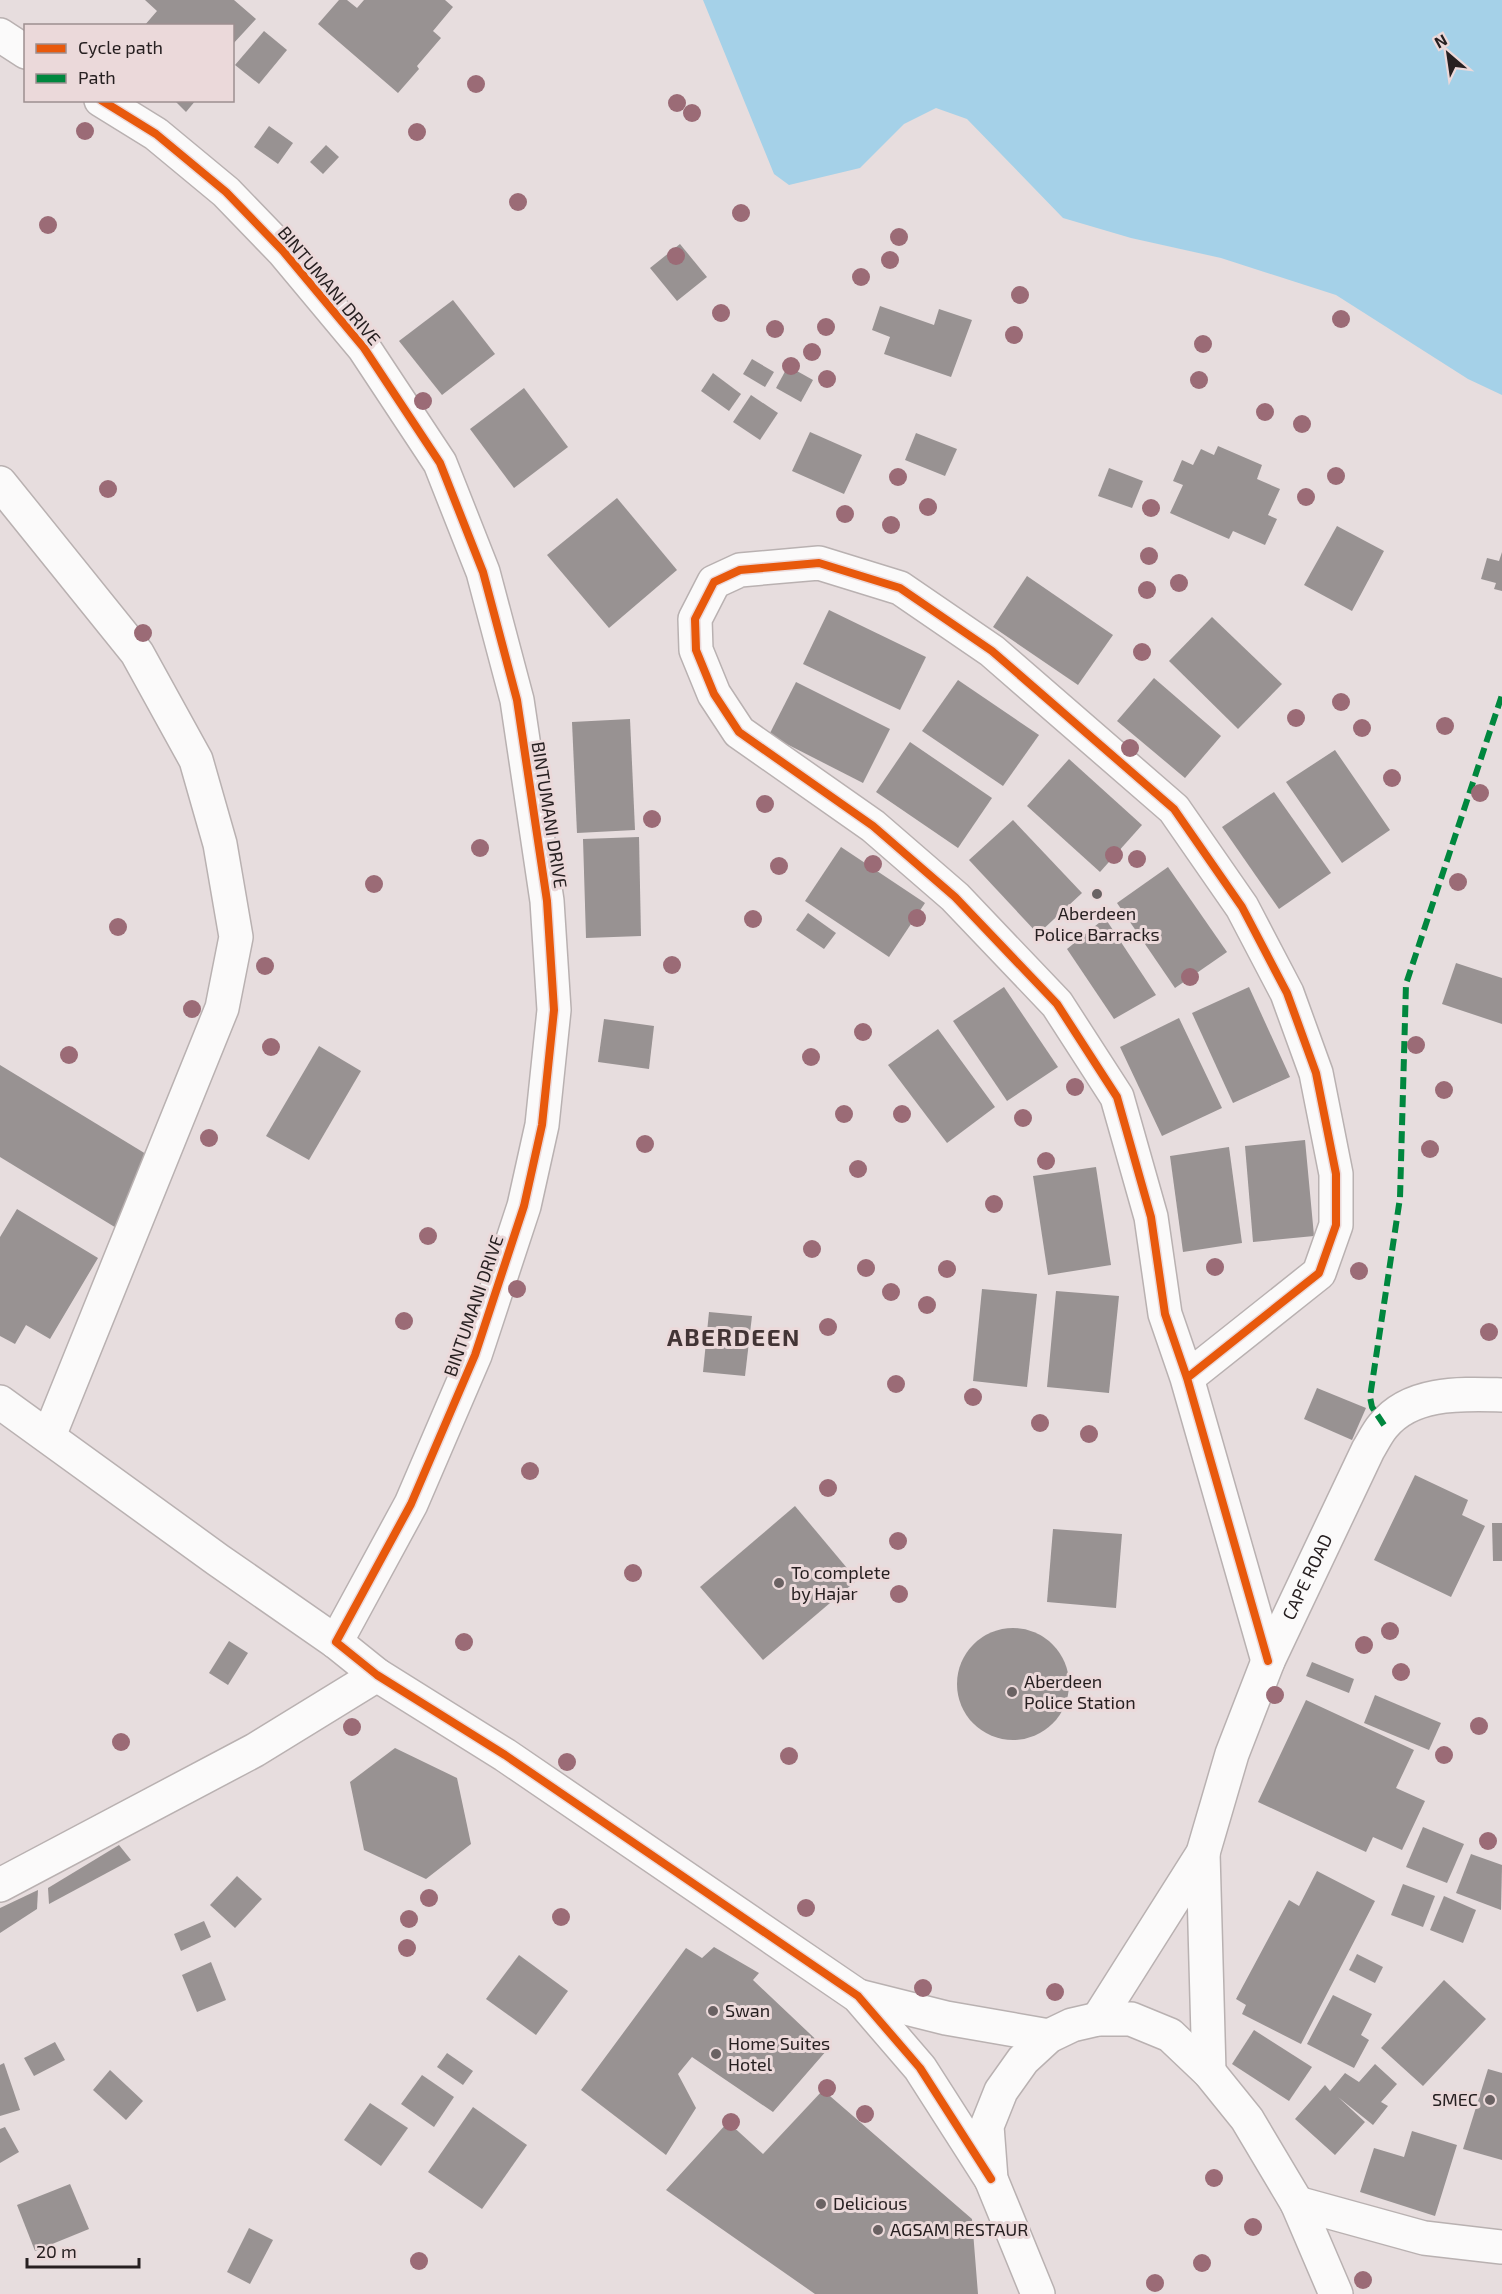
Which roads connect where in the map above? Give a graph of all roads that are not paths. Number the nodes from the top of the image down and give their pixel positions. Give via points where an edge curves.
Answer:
1 (0, 35) edge
2 (24, 51) edge
3 (104, 102) edge
4 (0, 483) edge
5 (1187, 1378) junction
6 (1502, 1395) edge
7 (0, 1402) edge
8 (49, 1436) junction
9 (336, 1642) junction
10 (1268, 1661) junction
11 (377, 1675) junction
12 (1203, 1853) junction
13 (0, 1885) edge
14 (858, 1996) junction
15 (1098, 2019) junction
16 (1049, 2036) junction
17 (1209, 2072) junction
18 (991, 2179) junction
19 (1297, 2203) junction
20 (1502, 2247) edge
21 (1038, 2294) edge
22 (1336, 2294) edge

1 - 2 street
3 - 9 street, BINTUMANI DRIVE via 156,134 226,192 364,348 440,463 483,572 518,700 547,901 554,1010 542,1125 524,1206 475,1355 411,1504
4 - 8 street via 137,653 196,760 220,844 236,937 222,1008
5 - 5 street via 1165,1314 1151,1217 1117,1097 1057,1004 955,897 873,826 740,732 714,694 696,650 695,619 714,582 740,570 819,563 900,588 992,651 1174,809 1242,907 1287,993 1316,1073 1336,1174 1335,1225 1319,1273
5 - 10 street
6 - 10 street, CAPE ROAD via 1434,1397 1400,1412 1384,1425 1368,1450
7 - 8 street
8 - 9 street
9 - 11 street
10 - 12 street, CAPE ROAD via 1232,1754
11 - 13 street via 255,1750
11 - 14 street via 505,1755
12 - 15 street, CAPE ROAD
12 - 17 street, CAPE ROAD
14 - 16 street via 946,2018
14 - 18 street via 920,2068
15 - 16 street
15 - 17 street via 1131,2019 1170,2035
16 - 18 street via 1023,2060 1001,2091 987,2126
17 - 19 street via 1247,2119
18 - 21 street
19 - 20 street via 1424,2238
19 - 22 street

